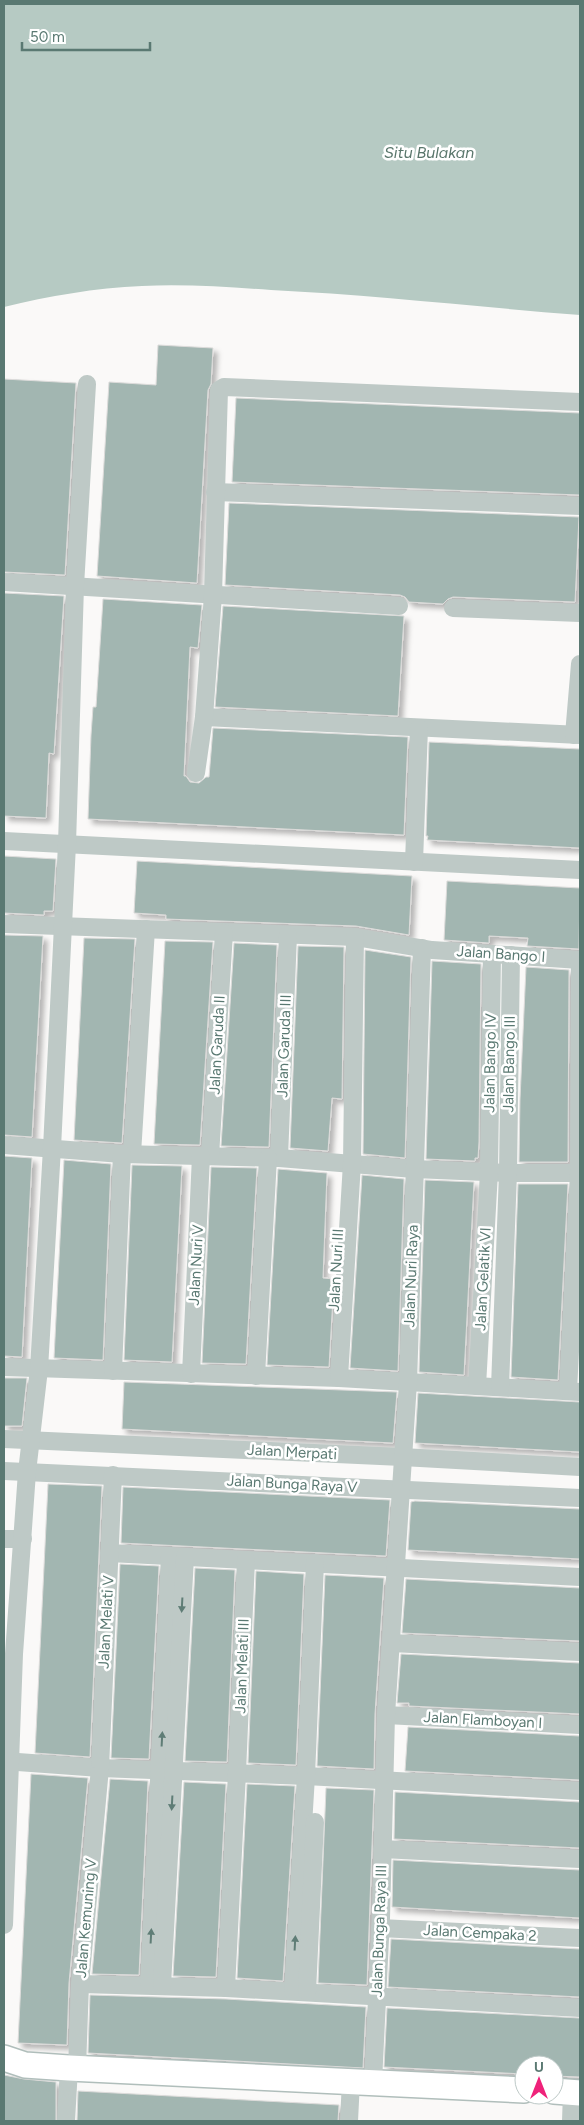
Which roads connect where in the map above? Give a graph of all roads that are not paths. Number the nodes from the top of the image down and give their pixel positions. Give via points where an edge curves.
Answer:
1 (87, 384) dead end
2 (580, 402) edge
3 (215, 492) junction
4 (580, 506) edge
5 (4, 582) edge
6 (75, 586) junction
7 (213, 596) junction
8 (399, 606) dead end
9 (453, 608) dead end
10 (580, 612) edge
11 (580, 664) edge
12 (204, 717) junction
13 (419, 728) junction
14 (577, 735) edge
15 (196, 773) dead end
16 (4, 841) edge
17 (67, 844) junction
18 (414, 862) junction
19 (580, 870) edge
20 (4, 924) edge
21 (62, 927) junction
22 (146, 929) junction
23 (224, 933) junction
24 (288, 935) junction
25 (355, 937) junction
26 (422, 948) junction
27 (492, 954) junction
28 (511, 955) junction
29 (580, 960) edge
30 (4, 1145) edge
31 (52, 1148) junction
32 (127, 1154) junction
33 (201, 1156) junction
34 (274, 1158) junction
35 (347, 1163) junction
36 (414, 1169) junction
37 (489, 1172) junction
38 (508, 1173) junction
39 (579, 1173) edge
40 (4, 1367) edge
41 (39, 1369) junction
42 (113, 1371) junction
43 (186, 1374) junction
44 (256, 1376) junction
45 (335, 1378) junction
46 (408, 1383) junction
47 (477, 1386) junction
48 (500, 1387) junction
49 (574, 1392) edge
50 (4, 1439) edge
51 (30, 1440) junction
52 (402, 1457) junction
53 (580, 1468) edge
54 (4, 1471) edge
55 (26, 1472) junction
56 (114, 1475) junction
57 (401, 1489) junction
58 (580, 1498) edge
59 (4, 1539) edge
60 (23, 1539) junction
61 (109, 1553) junction
62 (177, 1556) junction
63 (246, 1560) junction
64 (321, 1564) junction
65 (395, 1569) junction
66 (580, 1577) edge
67 (391, 1643) junction
68 (580, 1652) edge
69 (9, 1654) edge
70 (386, 1715) junction
71 (580, 1726) edge
72 (7, 1761) edge
73 (100, 1768) junction
74 (167, 1771) junction
75 (238, 1773) junction
76 (312, 1777) junction
77 (384, 1781) junction
78 (580, 1791) edge
79 (6, 1827) edge
80 (382, 1849) junction
81 (580, 1859) edge
82 (4, 1899) edge
83 (381, 1923) junction
84 (4, 1925) edge
85 (444, 1926) junction
86 (580, 1927) edge
87 (580, 1938) edge
88 (80, 1984) junction
89 (156, 1985) junction
90 (226, 1988) junction
91 (300, 1992) junction
92 (378, 1997) junction
93 (580, 2008) edge
94 (11, 2064) edge
95 (73, 2069) junction
96 (362, 2081) junction
97 (514, 2089) edge
98 (569, 2092) edge
99 (66, 2121) edge
100 (349, 2121) edge
101 (571, 2121) edge

1 - 6 street
2 - 3 street via 224,387 219,390 217,400
3 - 4 street
3 - 7 street
5 - 6 street
6 - 7 street
6 - 17 street
7 - 8 street
7 - 12 street
9 - 10 street
11 - 14 street
12 - 13 street
12 - 15 street
13 - 14 street
13 - 18 street
16 - 17 street
17 - 18 street
17 - 21 street
18 - 19 street
20 - 21 street, Jalan Bango I
21 - 22 street, Jalan Bango I
21 - 31 street
22 - 23 street, Jalan Bango I
22 - 32 street
23 - 24 street, Jalan Bango I
23 - 33 street, Jalan Garuda II
24 - 25 street, Jalan Bango I
24 - 34 street, Jalan Garuda III
25 - 26 street, Jalan Bango I
25 - 35 street, Jalan Nuri III
26 - 27 street, Jalan Bango I
26 - 36 street, Jalan Nuri Raya
27 - 28 street, Jalan Bango I
27 - 37 street, Jalan Bango IV
28 - 29 street, Jalan Bango I
28 - 38 street, Jalan Bango III
29 - 39 street
30 - 31 street
31 - 32 street
31 - 41 street
32 - 33 street
32 - 42 street
33 - 34 street
33 - 43 street, Jalan Garuda II
34 - 35 street
34 - 44 street, Jalan Garuda III
35 - 36 street
35 - 45 street, Jalan Nuri III
36 - 37 street
36 - 46 street, Jalan Nuri Raya
37 - 38 street
37 - 47 street, Jalan Gelatik VI
38 - 39 street
38 - 48 street, Jalan Bango III
39 - 49 street
40 - 41 street
41 - 42 street
41 - 51 street
42 - 43 street
43 - 44 street
44 - 45 street
45 - 46 street
46 - 47 street
46 - 52 street, Jalan Nuri Raya
47 - 48 street
48 - 49 street
50 - 51 street, Jalan Merpati
51 - 52 street, Jalan Merpati
51 - 55 street
52 - 53 street, Jalan Merpati
52 - 57 street, Jalan Nuri Raya
54 - 55 street, Jalan Bunga Raya V
55 - 56 street, Jalan Bunga Raya V
55 - 60 street
56 - 57 street, Jalan Bunga Raya V
56 - 61 street, Jalan Melati V
57 - 58 street, Jalan Bunga Raya V
57 - 65 street, Jalan Nuri Raya
59 - 60 street
60 - 69 street
61 - 62 street
61 - 73 street, Jalan Melati V
62 - 63 street
62 - 74 street
63 - 64 street
63 - 75 street, Jalan Melati III
64 - 65 street
64 - 76 street
65 - 66 street
65 - 67 street, Jalan Bunga Raya III
67 - 68 street
67 - 70 street, Jalan Bunga Raya III
69 - 72 street
70 - 71 street, Jalan Flamboyan I
70 - 77 street, Jalan Bunga Raya III
72 - 73 street
72 - 79 street
73 - 74 street
73 - 88 street, Jalan Kemuning V
74 - 75 street
74 - 89 street
75 - 76 street
75 - 90 street, Jalan Melati III
76 - 77 street
76 - 91 street
77 - 78 street
77 - 80 street, Jalan Bunga Raya III
79 - 82 street
80 - 81 street
80 - 83 street, Jalan Bunga Raya III
82 - 84 street
83 - 85 street, Jalan Cempaka 2
83 - 92 street, Jalan Bunga Raya III
85 - 86 street, Jalan Cempaka 2
85 - 87 street, Jalan Cempaka 2
88 - 89 street
88 - 95 street, Jalan Kemuning V
89 - 90 street
90 - 91 street
91 - 92 street
92 - 93 street
92 - 96 street, Jalan Bunga Raya III
94 - 95 main road
95 - 96 main road
95 - 99 street, Jalan Kemuning V
96 - 97 main road
96 - 100 street, Jalan Bunga Raya III
98 - 101 street

